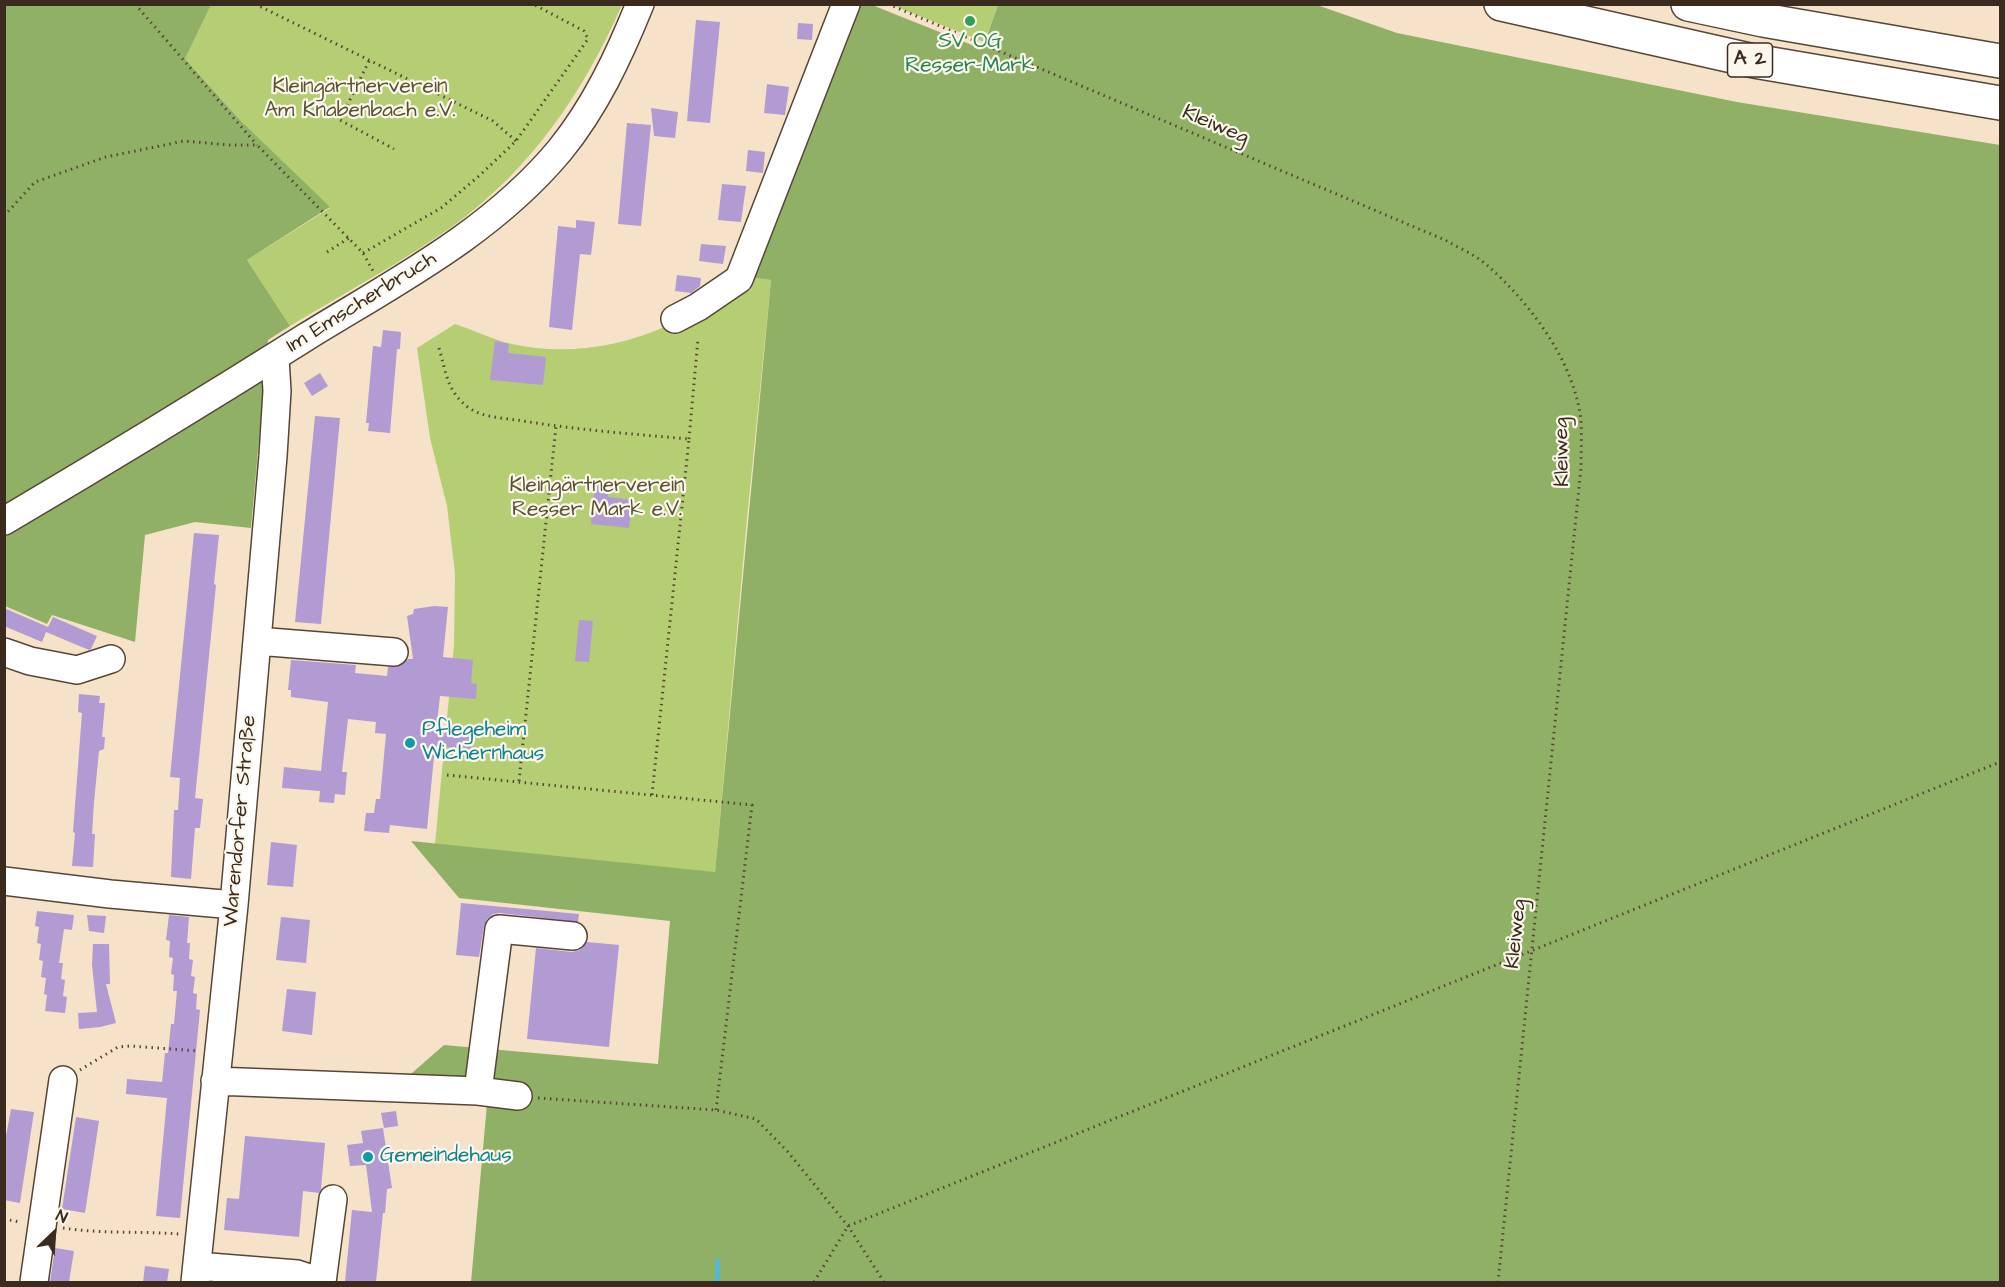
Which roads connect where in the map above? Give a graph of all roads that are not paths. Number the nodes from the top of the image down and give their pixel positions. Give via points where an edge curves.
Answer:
1 (640, 4) edge
2 (846, 4) edge
3 (1501, 4) edge
4 (1688, 4) edge
5 (2001, 61) edge
6 (2001, 103) edge
7 (675, 319) dead end
8 (275, 358) junction
9 (4, 521) edge
10 (257, 641) junction
11 (4, 652) edge
12 (393, 652) dead end
13 (111, 659) dead end
14 (4, 880) edge
15 (234, 906) junction
16 (573, 936) dead end
17 (63, 1080) road end
18 (215, 1081) junction
19 (478, 1091) junction
20 (518, 1096) road end
21 (333, 1199) dead end
22 (196, 1274) edge
23 (33, 1282) edge
24 (315, 1282) edge
25 (322, 1282) edge

1 - 8 street, Im Emscherbruch via 623,47 584,118 523,190 487,222
2 - 7 street via 739,279
3 - 6 highway, A 2 via 1755,61
4 - 5 highway, A 2
8 - 9 street, Im Emscherbruch
8 - 10 street, Warendorfer Straße via 278,391
10 - 12 street
10 - 15 street, Warendorfer Straße
11 - 13 street via 77,670
14 - 15 street
15 - 18 street, Warendorfer Straße
16 - 19 street via 499,929
17 - 23 street
18 - 19 street
18 - 22 street, Warendorfer Straße
19 - 20 street
21 - 25 street
22 - 24 street via 297,1274

